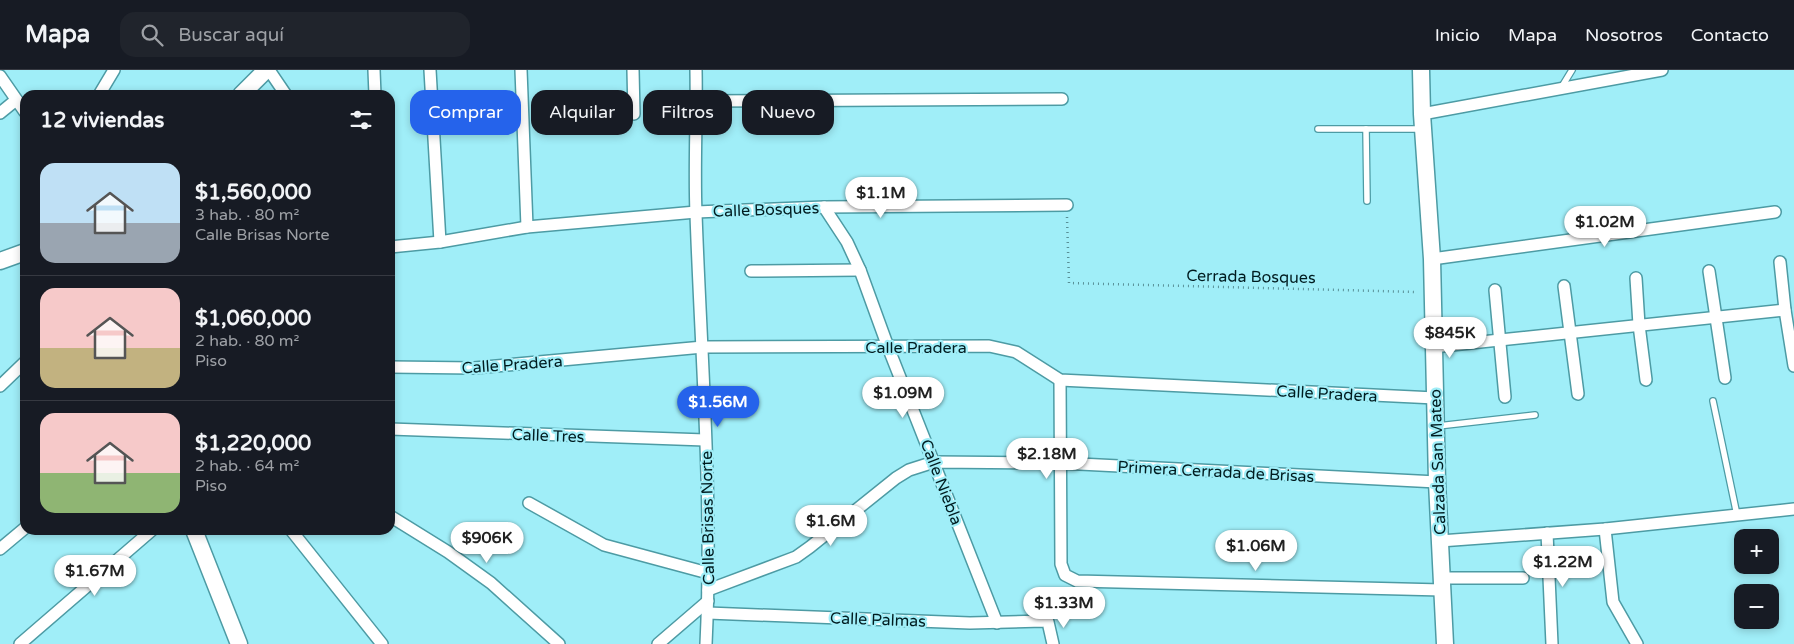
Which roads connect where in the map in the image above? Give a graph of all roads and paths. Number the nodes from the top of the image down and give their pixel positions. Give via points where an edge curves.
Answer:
1 (114, 70) edge
2 (268, 70) edge
3 (374, 70) edge
4 (430, 70) edge
5 (521, 70) edge
6 (633, 70) edge
7 (696, 70) edge
8 (1421, 70) edge
9 (1572, 70) edge
10 (1655, 71) edge
11 (0, 76) edge
12 (1561, 88) junction
13 (103, 90) edge
14 (246, 90) edge
15 (282, 90) edge
16 (375, 90) edge
17 (696, 90) edge
18 (1062, 99) dead end
19 (16, 100) junction
20 (732, 101) edge
21 (20, 105) edge
22 (0, 113) edge
23 (634, 114) dead end
24 (1422, 122) junction
25 (1318, 129) dead end
26 (1366, 129) junction
27 (696, 135) edge
28 (1367, 201) dead end
29 (1067, 205) joint
30 (824, 206) junction
31 (696, 212) junction
32 (1775, 212) dead end
33 (527, 227) junction
34 (440, 242) junction
35 (395, 246) edge
36 (20, 254) edge
37 (1432, 259) junction
38 (0, 261) edge
39 (1780, 262) dead end
40 (860, 270) junction
41 (1709, 271) dead end
42 (751, 272) dead end
43 (1636, 278) dead end
44 (1564, 286) dead end
45 (1496, 290) dead end
46 (1432, 292) junction
47 (1785, 310) junction
48 (1716, 316) junction
49 (1639, 324) junction
50 (1570, 332) junction
51 (1501, 340) junction
52 (703, 347) junction
53 (888, 347) junction
54 (1434, 348) junction
55 (1794, 366) edge
56 (20, 367) edge
57 (395, 367) edge
58 (1725, 378) dead end
59 (1060, 380) junction
60 (1646, 380) dead end
61 (0, 386) edge
62 (1578, 394) dead end
63 (1505, 397) dead end
64 (1435, 398) junction
65 (1713, 401) dead end
66 (1535, 415) dead end
67 (1436, 426) junction
68 (395, 429) edge
69 (705, 440) junction
70 (934, 462) junction
71 (1060, 464) junction
72 (1437, 482) junction
73 (529, 502) dead end
74 (1794, 509) edge
75 (1738, 515) junction
76 (395, 519) edge
77 (1605, 529) junction
78 (20, 532) edge
79 (1547, 533) junction
80 (146, 535) edge
81 (196, 535) edge
82 (295, 535) edge
83 (1440, 541) junction
84 (0, 549) edge
85 (708, 573) junction
86 (1523, 578) dead end
87 (1441, 584) junction
88 (708, 595) junction
89 (708, 613) junction
90 (997, 623) junction
91 (20, 644) edge
92 (238, 644) edge
93 (382, 644) edge
94 (559, 644) edge
95 (658, 644) edge
96 (706, 644) edge
97 (1053, 644) edge
98 (1445, 644) edge
99 (1552, 644) edge
100 (1637, 644) edge

1 - 13 street
2 - 14 main road
2 - 15 street
3 - 16 street
4 - 34 street
5 - 33 street
6 - 23 street
7 - 17 street, Calle Brisas Norte
8 - 24 main road, Calzada San Mateo
9 - 12 lane
10 - 12 street
11 - 19 street
12 - 24 street
18 - 20 street
19 - 21 street
19 - 22 street
24 - 26 lane
24 - 37 main road, Calzada San Mateo
25 - 26 lane
26 - 28 lane
27 - 31 street, Calle Brisas Norte
29 - 30 street, Calle Bosques
29 - 46 path, Cerrada Bosques via 1069,283
30 - 31 street, Calle Bosques
30 - 40 street, Calle Niebla
31 - 33 street, Calle Bosques
31 - 52 street, Calle Brisas Norte
32 - 37 street
33 - 34 street, Calle Bosques
34 - 35 street, Calle Bosques
36 - 38 main road
37 - 46 main road, Calzada San Mateo
39 - 47 street
40 - 42 street
40 - 53 street, Calle Niebla
41 - 48 street
43 - 49 street
44 - 50 street
45 - 51 street
46 - 54 main road, Calzada San Mateo
47 - 48 street
47 - 55 street
48 - 49 street
48 - 58 street
49 - 50 street
49 - 60 street
50 - 51 street
50 - 62 street
51 - 54 street
51 - 63 street
52 - 53 street, Calle Pradera
52 - 57 street, Calle Pradera via 474,368
52 - 69 street, Calle Brisas Norte
53 - 59 street, Calle Pradera via 989,346 1016,352
53 - 70 street, Calle Niebla
54 - 64 main road, Calzada San Mateo
56 - 61 street
59 - 64 street, Calle Pradera
59 - 71 street
64 - 67 main road, Calzada San Mateo
65 - 75 lane
66 - 67 lane
67 - 72 main road, Calzada San Mateo
68 - 69 street, Calle Tres
69 - 85 street, Calle Brisas Norte
70 - 71 street, Primera Cerrada de Brisas
70 - 88 street, Primera Cerrada de Brisas via 896,478 796,557
70 - 90 street, Calle Niebla
71 - 72 street, Primera Cerrada de Brisas
71 - 87 street via 1061,564 1065,575 1077,581
72 - 83 main road, Calzada San Mateo
73 - 85 street via 604,545
74 - 75 street
75 - 77 street
76 - 94 street via 491,583
77 - 79 street
77 - 100 street via 1613,602
78 - 84 street
79 - 83 street
79 - 99 street
80 - 91 street
81 - 92 main road
82 - 93 street
83 - 87 main road, Calzada San Mateo
85 - 88 street, Calle Brisas Norte
86 - 87 street
87 - 98 main road, Calzada San Mateo
88 - 89 street, Calle Brisas Norte
88 - 95 street
89 - 90 street, Calle Palmas
89 - 96 street, Calle Brisas Norte
90 - 97 street, Calle Palmas via 1048,622

